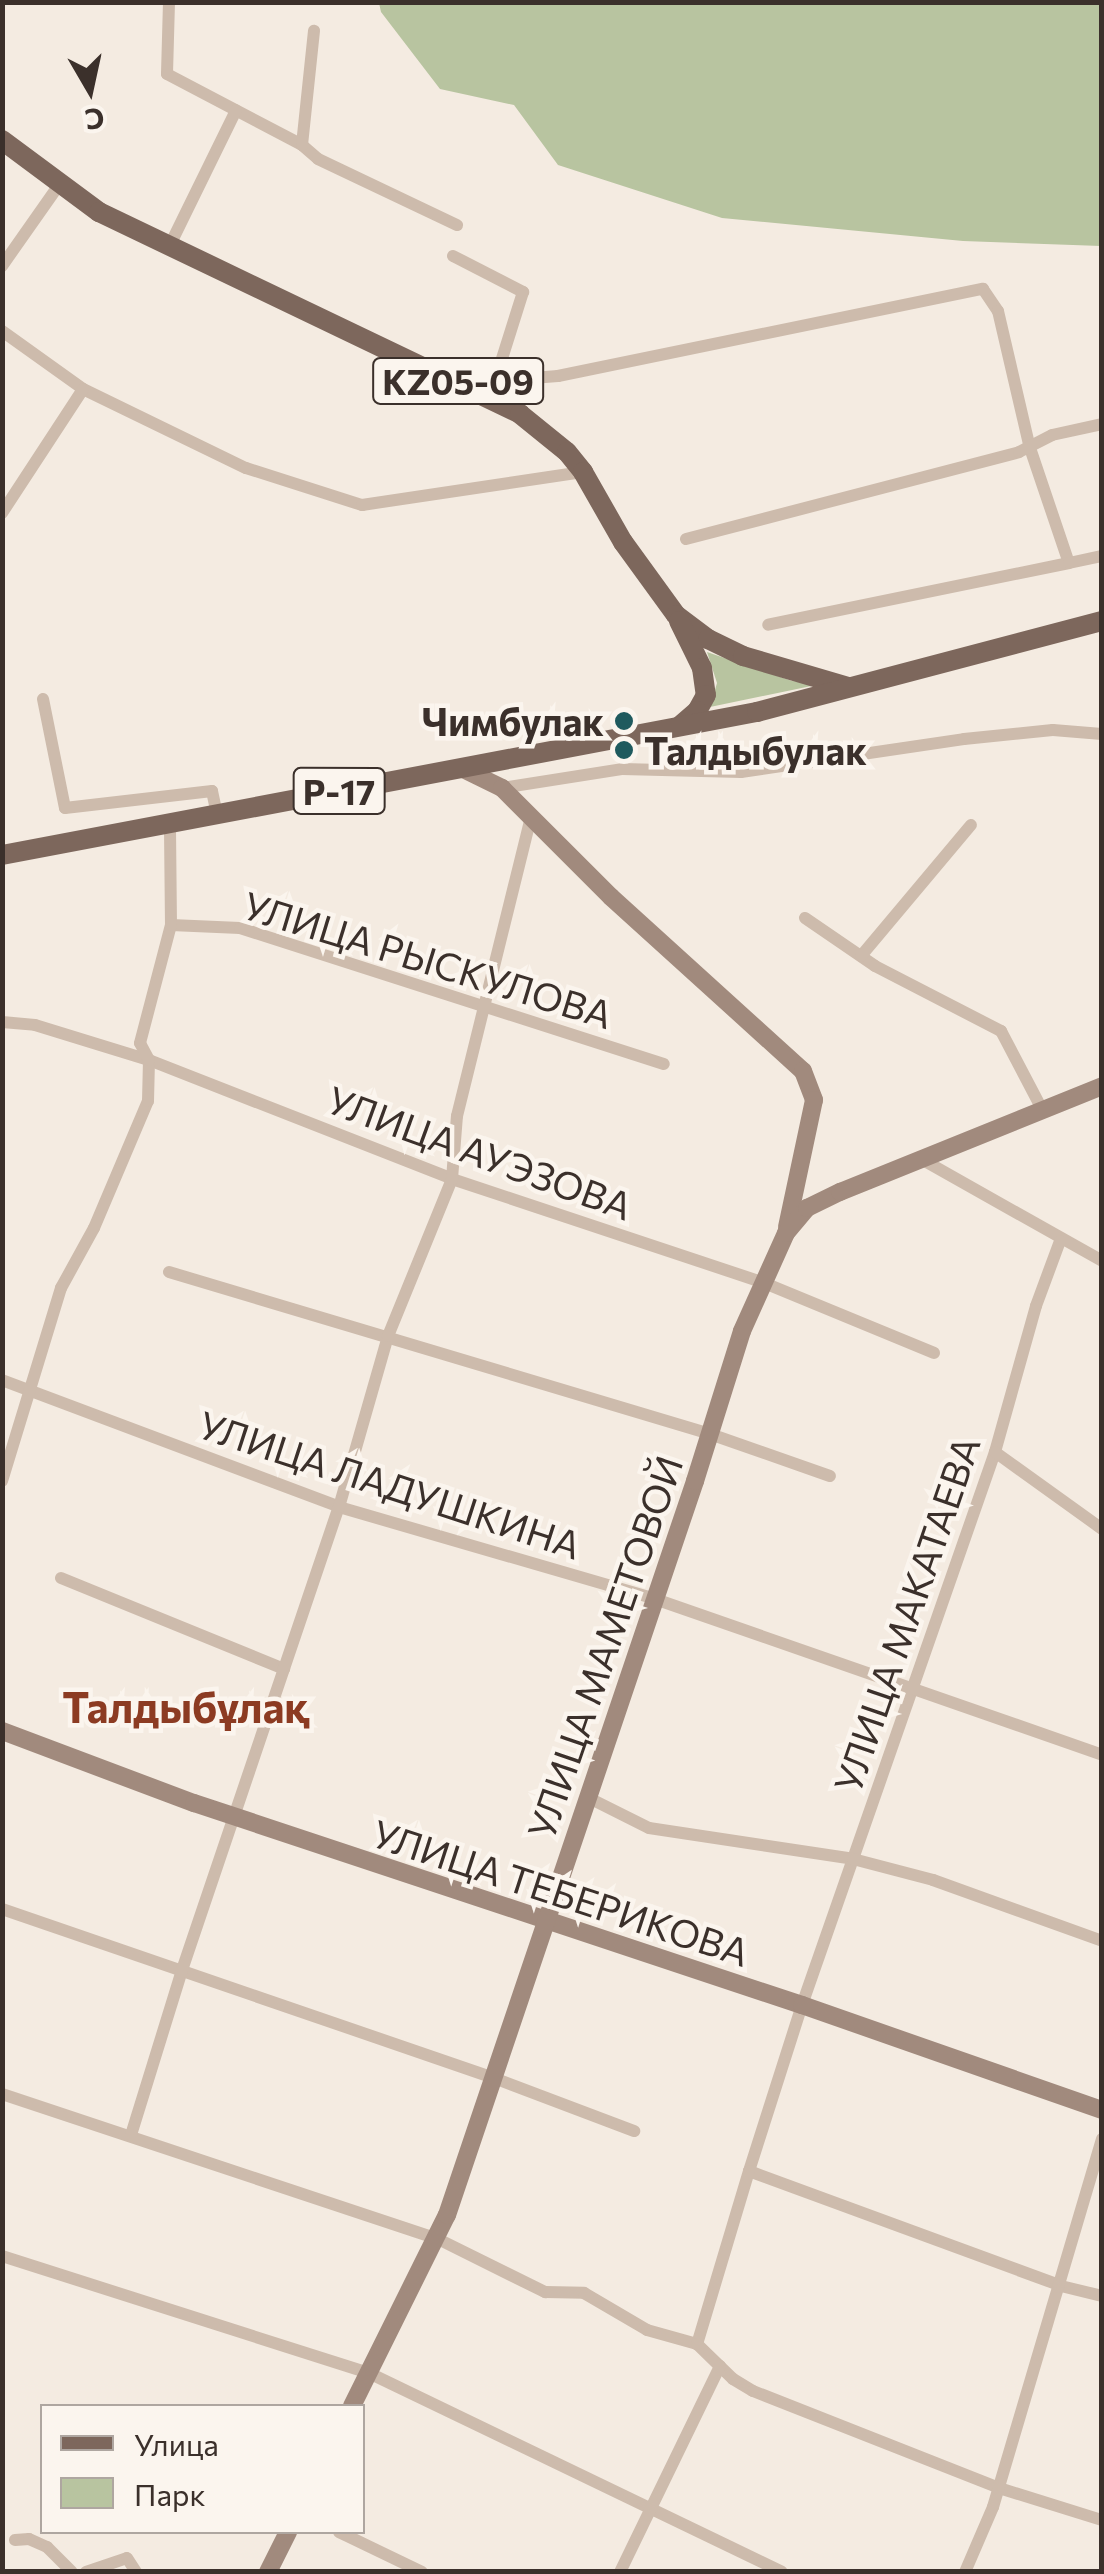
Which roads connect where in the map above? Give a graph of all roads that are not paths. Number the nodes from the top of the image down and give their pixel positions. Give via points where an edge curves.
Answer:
1 (169, 2) edge
2 (314, 31) dead end
3 (236, 110) junction
4 (2, 140) edge
5 (302, 146) junction
6 (59, 184) junction
7 (457, 225) dead end
8 (170, 246) junction
9 (453, 256) dead end
10 (2, 266) edge
11 (2, 331) edge
12 (492, 389) junction
13 (83, 390) junction
14 (1102, 424) edge
15 (1030, 448) junction
16 (583, 472) junction
17 (2, 513) edge
18 (686, 539) dead end
19 (1102, 556) edge
20 (1069, 563) junction
21 (676, 615) junction
22 (1102, 622) edge
23 (768, 625) dead end
24 (850, 688) junction
25 (43, 699) dead end
26 (678, 727) junction
27 (1102, 734) edge
28 (461, 768) junction
29 (502, 788) junction
30 (217, 814) junction
31 (531, 818) junction
32 (170, 823) junction
33 (971, 825) dead end
34 (2, 854) edge
35 (805, 918) dead end
36 (171, 925) junction
37 (860, 956) junction
38 (487, 1007) junction
39 (2, 1022) edge
40 (149, 1060) junction
41 (664, 1064) dead end
42 (1102, 1086) edge
43 (1042, 1108) junction
44 (923, 1160) junction
45 (452, 1179) junction
46 (786, 1234) junction
47 (1060, 1241) junction
48 (1102, 1261) edge
49 (169, 1272) dead end
50 (762, 1282) junction
51 (388, 1336) junction
52 (934, 1353) dead end
53 (2, 1380) edge
54 (32, 1392) junction
55 (710, 1434) junction
56 (995, 1452) junction
57 (830, 1476) dead end
58 (2, 1481) edge
59 (340, 1508) junction
60 (1102, 1529) edge
61 (61, 1578) dead end
62 (655, 1599) junction
63 (284, 1669) junction
64 (914, 1691) junction
65 (2, 1731) edge
66 (1102, 1755) edge
67 (587, 1797) junction
68 (233, 1816) junction
69 (853, 1859) junction
70 (2, 1910) edge
71 (545, 1922) junction
72 (1102, 1940) edge
73 (180, 1973) junction
74 (802, 2005) junction
75 (494, 2078) junction
76 (2, 2094) edge
77 (1102, 2110) edge
78 (634, 2132) dead end
79 (131, 2134) junction
80 (1102, 2139) edge
81 (749, 2171) junction
82 (436, 2238) junction
83 (2, 2256) edge
84 (1061, 2286) junction
85 (1102, 2296) edge
86 (697, 2344) junction
87 (720, 2366) junction
88 (369, 2373) junction
89 (353, 2404) edge
90 (999, 2488) junction
91 (648, 2510) junction
92 (1102, 2520) edge
93 (287, 2534) edge
94 (343, 2534) edge
95 (15, 2540) dead end
96 (72, 2572) edge
97 (86, 2572) edge
98 (136, 2572) edge
99 (268, 2572) edge
100 (422, 2572) edge
101 (620, 2572) edge
102 (782, 2572) edge
103 (964, 2572) edge

1 - 3 street via 167,74
2 - 5 street
3 - 5 street
3 - 8 street
4 - 6 main road, KZ05-09
5 - 7 street
6 - 8 main road, KZ05-09
6 - 10 street
8 - 12 main road, KZ05-09
9 - 12 street via 523,292
11 - 13 street
12 - 15 street via 982,290 998,311
12 - 16 main road, KZ05-09
13 - 16 street via 246,468 362,506
13 - 17 street
14 - 15 street via 1052,435
15 - 18 street
15 - 20 street
16 - 21 main road, KZ05-09
19 - 20 street
20 - 23 street
21 - 24 main road, KZ05-09 via 743,656
21 - 26 main road via 702,668 706,694
22 - 24 main road
24 - 26 main road, P-17
25 - 30 street via 65,808 212,791
26 - 28 main road, P-17
27 - 29 street via 1053,730 740,772 622,769
28 - 29 street
28 - 30 main road, P-17
29 - 31 street
30 - 32 main road, P-17
31 - 38 street
31 - 46 street via 803,1071 814,1100
32 - 34 main road, P-17
32 - 36 street
33 - 37 street
35 - 37 street
36 - 38 street, УЛИЦА РЫСКУЛОВА via 240,928
36 - 40 street via 140,1043
37 - 43 street via 1001,1031
38 - 41 street, УЛИЦА РЫСКУЛОВА
38 - 45 street via 457,1116
39 - 40 street, УЛИЦА АУЭЗОВА via 35,1025
40 - 45 street, УЛИЦА АУЭЗОВА
40 - 54 street via 148,1100 61,1288
42 - 43 street, УЛИЦА МАМЕТОВОЙ
43 - 44 street, УЛИЦА МАМЕТОВОЙ
44 - 46 street, УЛИЦА МАМЕТОВОЙ via 807,1208
44 - 47 street
45 - 50 street, УЛИЦА АУЭЗОВА
45 - 51 street
46 - 50 street, УЛИЦА МАМЕТОВОЙ
47 - 48 street
47 - 56 street, УЛИЦА МАКАТАЕВА
49 - 51 street
50 - 52 street, УЛИЦА АУЭЗОВА
50 - 55 street, УЛИЦА МАМЕТОВОЙ
51 - 55 street
51 - 59 street
53 - 54 street, УЛИЦА ЛАДУШКИНА
54 - 58 street
54 - 59 street, УЛИЦА ЛАДУШКИНА
55 - 57 street
55 - 62 street, УЛИЦА МАМЕТОВОЙ
56 - 60 street
56 - 64 street, УЛИЦА МАКАТАЕВА
59 - 62 street, УЛИЦА ЛАДУШКИНА
59 - 63 street
61 - 63 street
62 - 64 street, УЛИЦА ЛАДУШКИНА
62 - 67 street, УЛИЦА МАМЕТОВОЙ
63 - 68 street
64 - 66 street, УЛИЦА ЛАДУШКИНА
64 - 69 street, УЛИЦА МАКАТАЕВА
65 - 68 street, УЛИЦА ТЕБЕРИКОВА
67 - 69 street via 667,1832
67 - 71 street, УЛИЦА МАМЕТОВОЙ
68 - 71 street, УЛИЦА ТЕБЕРИКОВА
68 - 73 street
69 - 72 street
69 - 74 street, УЛИЦА МАКАТАЕВА
70 - 73 street
71 - 74 street, УЛИЦА ТЕБЕРИКОВА
71 - 75 street, УЛИЦА МАМЕТОВОЙ
73 - 75 street
73 - 79 street
74 - 77 street, УЛИЦА ТЕБЕРИКОВА
74 - 81 street, УЛИЦА МАКАТАЕВА
75 - 78 street
75 - 82 street, УЛИЦА МАМЕТОВОЙ
76 - 79 street
79 - 82 street
80 - 84 street
81 - 84 street
81 - 86 street, УЛИЦА МАКАТАЕВА
82 - 86 street via 545,2292 584,2293 647,2330
82 - 88 street, УЛИЦА МАМЕТОВОЙ
83 - 88 street
84 - 85 street
84 - 90 street
86 - 87 street
87 - 90 street via 753,2391
87 - 91 street
88 - 89 street, УЛИЦА МАМЕТОВОЙ
88 - 91 street
90 - 92 street
90 - 103 street
91 - 101 street
91 - 102 street
93 - 99 street
94 - 100 street
95 - 96 street via 47,2547
97 - 98 street via 127,2558

